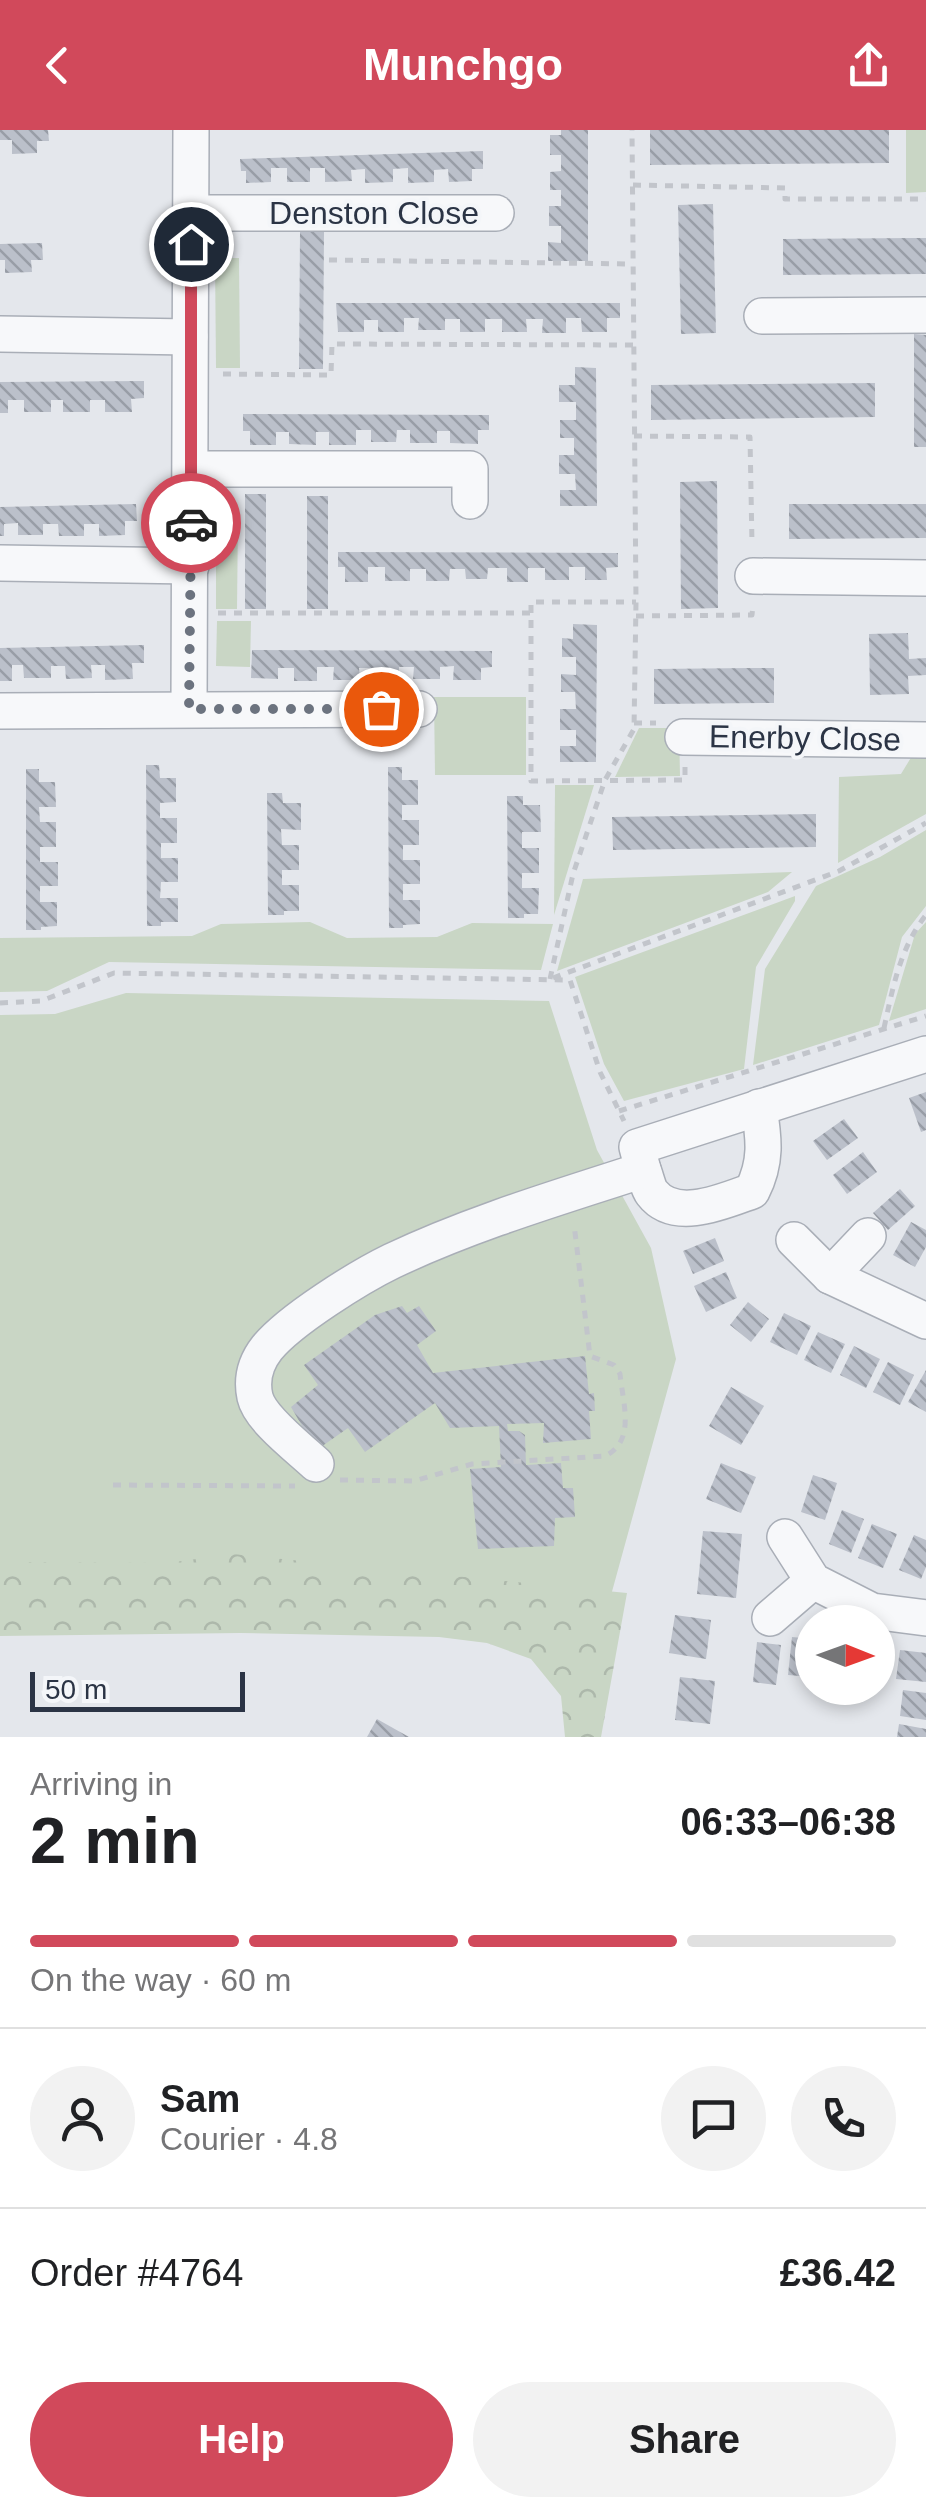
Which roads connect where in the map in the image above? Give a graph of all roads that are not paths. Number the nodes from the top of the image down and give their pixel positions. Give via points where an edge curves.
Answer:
1 (191, 130) edge
2 (192, 213) junction
3 (496, 213) dead end
4 (926, 314) edge
5 (762, 316) dead end
6 (0, 334) edge
7 (190, 337) junction
8 (191, 469) junction
9 (470, 501) dead end
10 (0, 563) edge
11 (191, 566) junction
12 (753, 576) road end
13 (926, 578) edge
14 (189, 709) junction
15 (419, 710) dead end
16 (0, 711) edge
17 (683, 737) road end
18 (926, 740) edge
19 (926, 1054) edge
20 (759, 1107) junction
21 (633, 1165) junction
22 (868, 1236) dead end
23 (794, 1240) dead end
24 (830, 1276) junction
25 (926, 1321) edge
26 (322, 1476) road end
27 (785, 1537) dead end
28 (813, 1581) junction
29 (770, 1618) dead end
30 (926, 1618) edge

1 - 2 street
2 - 3 street, Denston Close
2 - 7 street
4 - 5 street
6 - 7 street
7 - 8 street
8 - 9 street via 470,469
8 - 11 street
10 - 11 street
11 - 14 street
12 - 13 street
14 - 15 street
14 - 16 street
17 - 18 street, Enerby Close
19 - 20 street
20 - 21 street
20 - 21 street via 765,1150 752,1191 702,1208 672,1207 652,1194
21 - 26 street via 391,1261 268,1346 256,1368 256,1402
22 - 24 street
23 - 24 street
24 - 25 street
27 - 28 street
28 - 29 street
28 - 30 street via 872,1610

